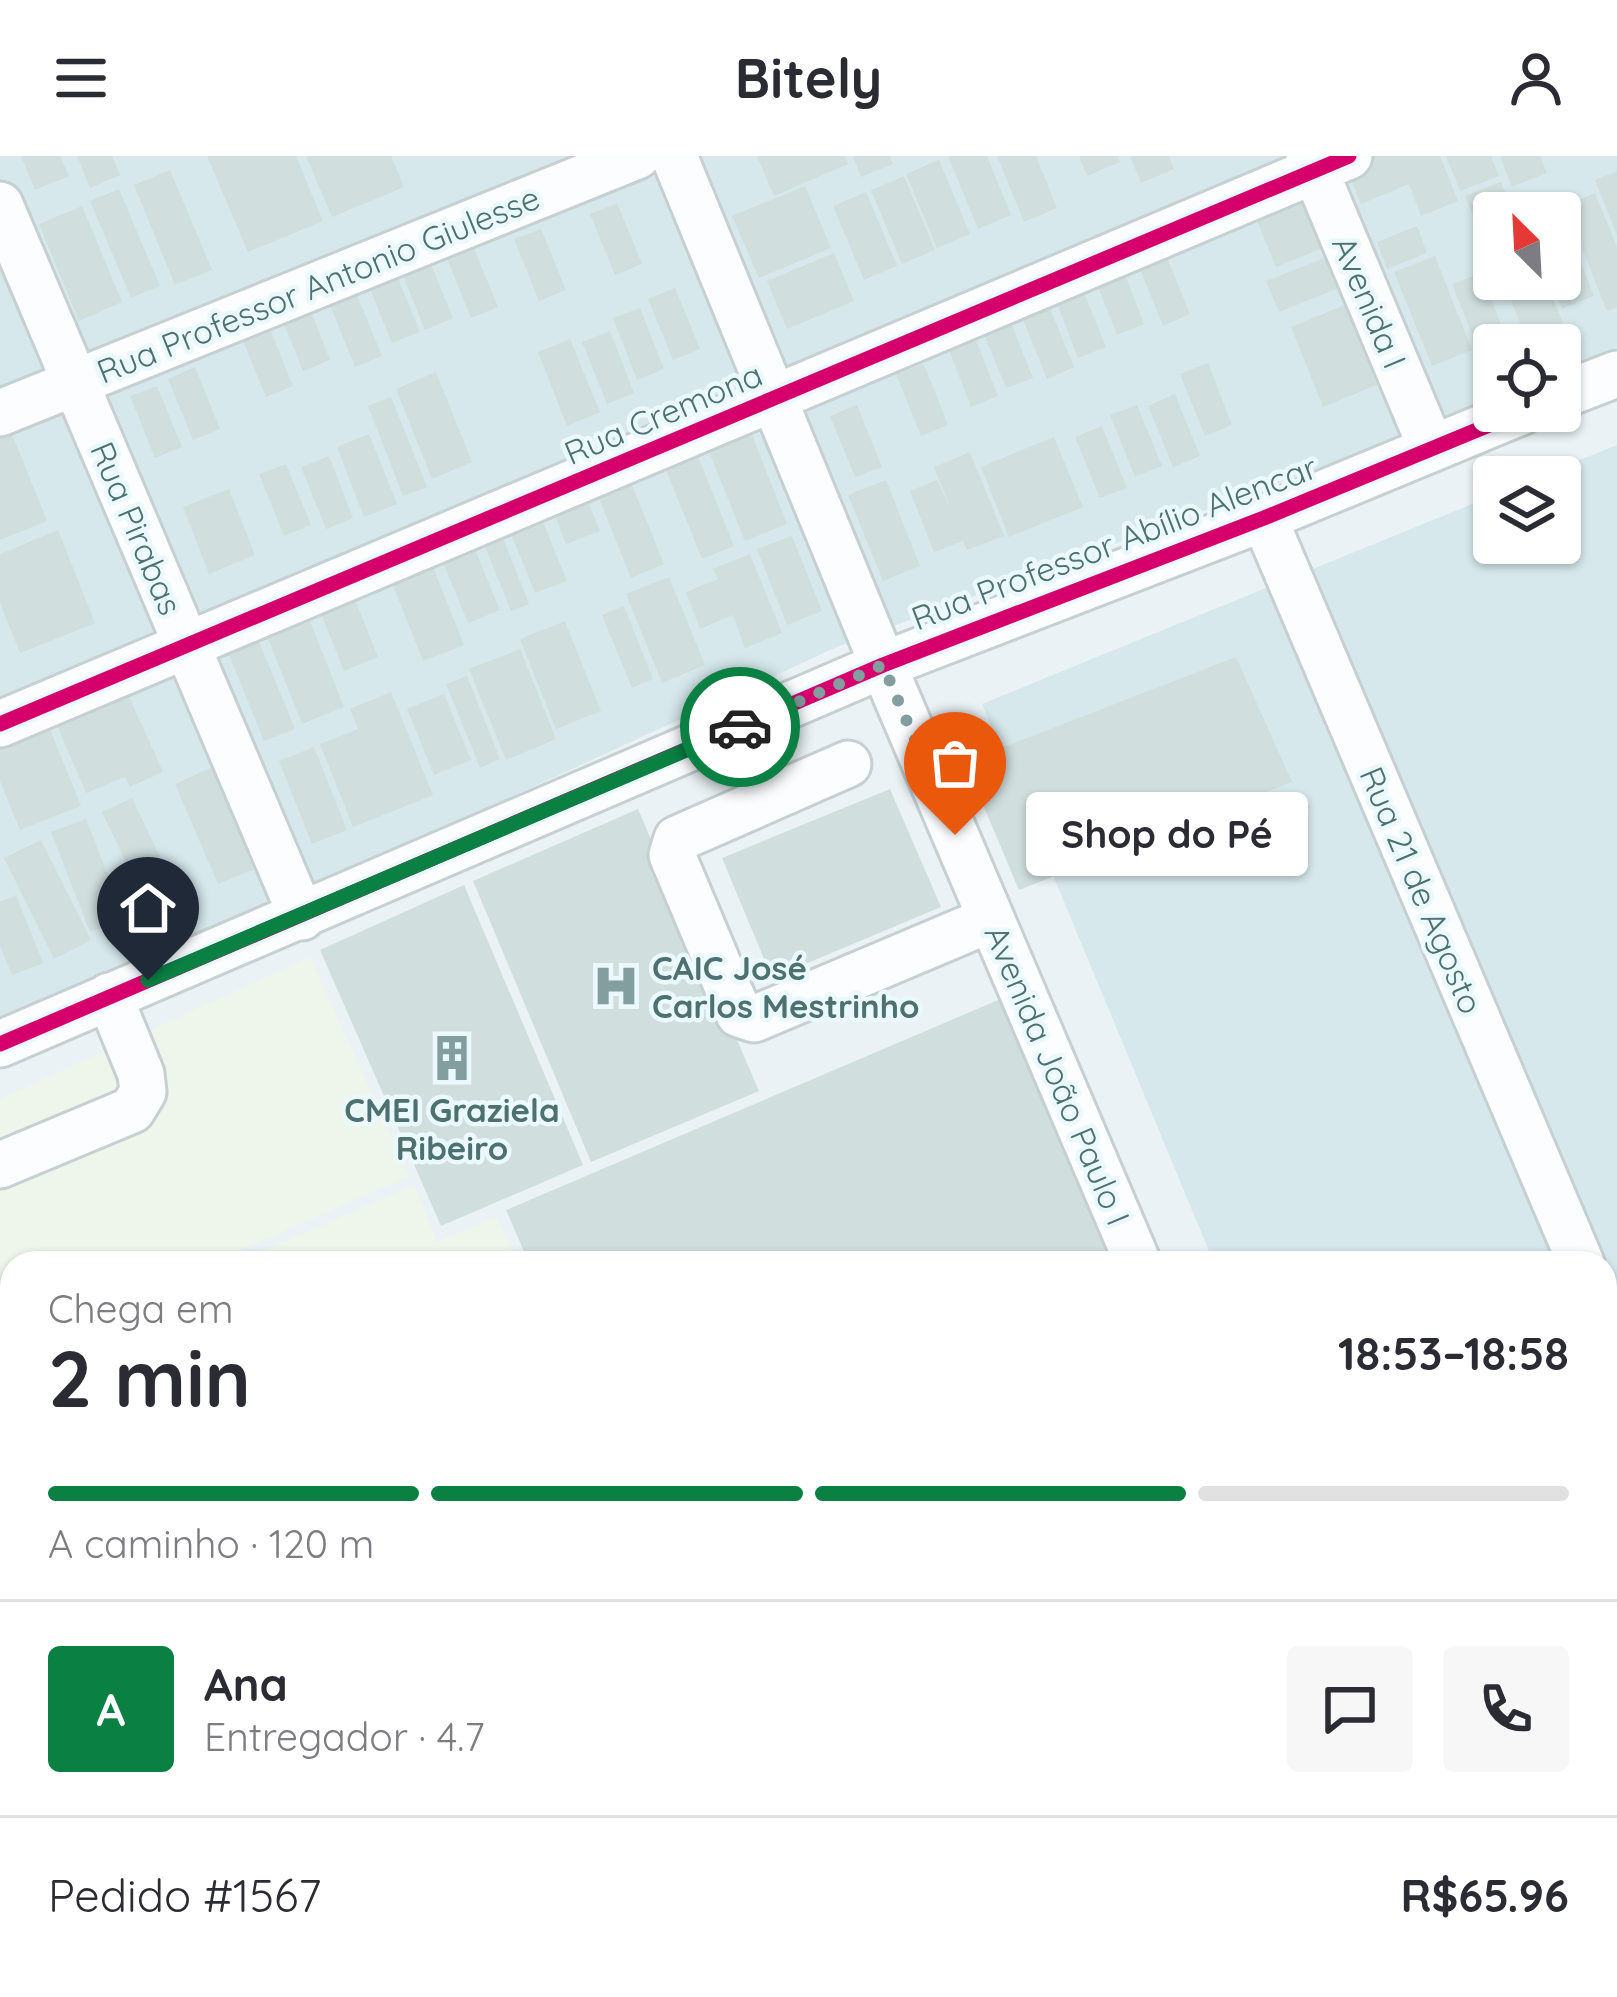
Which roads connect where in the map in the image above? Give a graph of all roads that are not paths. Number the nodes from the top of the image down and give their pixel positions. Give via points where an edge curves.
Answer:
1 (637, 156) edge
2 (674, 156) edge
3 (1324, 161) edge
4 (0, 206) edge
5 (1617, 374) edge
6 (76, 381) junction
7 (1581, 388) edge
8 (774, 399) junction
9 (0, 413) edge
10 (1473, 431) edge
11 (1431, 447) junction
12 (1264, 518) junction
13 (187, 645) junction
14 (883, 665) junction
15 (0, 724) edge
16 (848, 764) dead end
17 (302, 917) junction
18 (991, 919) junction
19 (109, 996) junction
20 (0, 1044) edge
21 (0, 1165) edge
22 (1133, 1251) edge
23 (1576, 1251) edge

1 - 6 street, Rua Professor Antonio Giulesse
2 - 8 street, Avenida João Paulo I
3 - 8 street, Rua Cremona
3 - 11 street, Avenida I
4 - 6 street, Rua Pirabas
5 - 7 street
6 - 9 street, Rua Professor Antonio Giulesse
6 - 13 street, Rua Pirabas
8 - 13 street, Rua Cremona
8 - 14 street, Avenida João Paulo I
10 - 11 street, Rua Professor Abílio Alencar
11 - 12 street, Rua Professor Abílio Alencar
12 - 14 street, Rua Professor Abílio Alencar
12 - 23 street, Rua 21 de Agosto
13 - 15 street, Rua Cremona
13 - 17 street, Rua Pirabas
14 - 17 street, Rua Professor Abílio Alencar
14 - 18 street, Avenida João Paulo I
16 - 18 street via 677,838 671,855 739,1014 754,1019
17 - 19 street, Rua Professor Abílio Alencar
18 - 22 street, Avenida João Paulo I
19 - 20 street, Rua Professor Abílio Alencar
19 - 21 street via 141,1074 143,1092 132,1110

